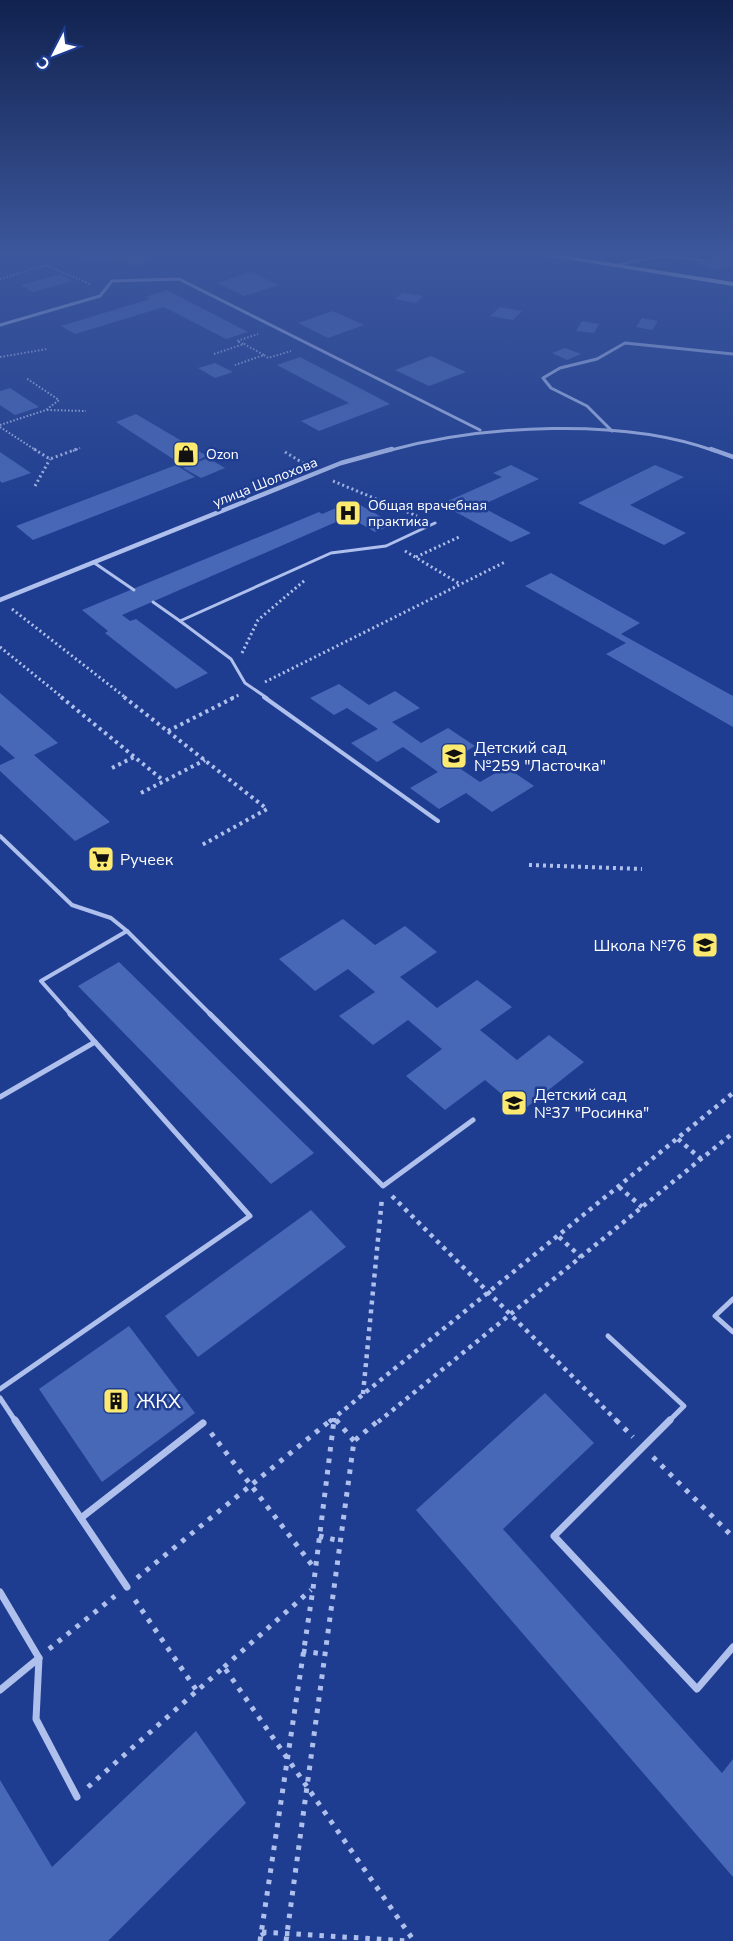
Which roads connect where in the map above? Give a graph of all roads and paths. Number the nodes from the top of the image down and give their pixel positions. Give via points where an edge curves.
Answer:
1 (236, 347) edge
2 (248, 347) edge
3 (305, 347) edge
4 (313, 347) edge
5 (618, 347) edge
6 (660, 347) edge
7 (47, 349) dead end
8 (214, 354) dead end
9 (733, 354) edge
10 (264, 356) junction
11 (0, 357) edge
12 (235, 365) dead end
13 (26, 378) dead end
14 (46, 410) junction
15 (86, 411) dead end
16 (0, 426) edge
17 (484, 430) junction
18 (612, 431) junction
19 (80, 448) dead end
20 (733, 457) edge
21 (50, 459) junction
22 (339, 484) dead end
23 (35, 486) dead end
24 (435, 523) joint
25 (459, 537) dead end
26 (392, 543) junction
27 (415, 557) junction
28 (319, 558) junction
29 (93, 562) junction
30 (505, 562) dead end
31 (461, 584) junction
32 (134, 590) dead end
33 (0, 600) edge
34 (153, 602) dead end
35 (180, 621) junction
36 (0, 647) edge
37 (237, 665) junction
38 (252, 689) junction
39 (168, 731) junction
40 (134, 757) junction
41 (205, 760) junction
42 (112, 768) dead end
43 (164, 781) junction
44 (141, 793) dead end
45 (438, 820) dead end
46 (0, 836) edge
47 (202, 845) dead end
48 (528, 865) dead end
49 (642, 868) dead end
50 (127, 931) junction
51 (95, 1042) junction
52 (733, 1094) edge
53 (0, 1098) edge
54 (473, 1120) dead end
55 (733, 1133) edge
56 (678, 1139) junction
57 (701, 1159) junction
58 (383, 1186) junction
59 (619, 1187) junction
60 (642, 1207) junction
61 (559, 1237) junction
62 (581, 1257) junction
63 (489, 1293) junction
64 (733, 1299) edge
65 (510, 1314) junction
66 (733, 1332) edge
67 (608, 1336) dead end
68 (0, 1389) edge
69 (363, 1395) junction
70 (0, 1398) edge
71 (334, 1418) junction
72 (203, 1423) joint
73 (354, 1441) junction
74 (643, 1447) junction
75 (251, 1485) junction
76 (81, 1518) junction
77 (319, 1536) junction
78 (733, 1537) edge
79 (340, 1541) junction
80 (315, 1569) junction
81 (127, 1587) junction
82 (313, 1589) junction
83 (0, 1592) edge
84 (733, 1647) edge
85 (303, 1651) junction
86 (324, 1654) junction
87 (39, 1658) junction
88 (224, 1667) junction
89 (0, 1690) edge
90 (197, 1691) junction
91 (287, 1757) junction
92 (307, 1786) junction
93 (77, 1797) joint
94 (262, 1932) junction
95 (287, 1933) junction
96 (401, 1940) edge
97 (260, 1941) edge
98 (267, 1941) edge
99 (286, 1941) edge
100 (412, 1941) edge

1 - 8 path
2 - 10 path
3 - 10 path
4 - 17 street
5 - 18 street via 543,378 545,385 587,406
6 - 9 street
7 - 11 path
10 - 12 path
13 - 14 path via 59,400
14 - 15 path
14 - 16 path
16 - 21 path
17 - 18 street, улица Шолохова
17 - 29 street, улица Шолохова via 415,441 357,458
18 - 20 street, улица Шолохова via 687,440
19 - 21 path
21 - 23 path
22 - 24 path
24 - 26 lane
25 - 27 path
26 - 27 path
26 - 28 lane
27 - 31 path
28 - 35 lane
28 - 37 path via 303,583 258,620
29 - 32 lane
29 - 33 street, улица Шолохова
30 - 31 path
31 - 38 path
33 - 39 path
34 - 35 lane
35 - 37 lane
36 - 40 path
37 - 38 lane via 239,677
38 - 39 path
38 - 45 lane
39 - 41 path
40 - 42 path
40 - 43 path
41 - 43 path
41 - 47 path via 267,809
43 - 44 path
46 - 50 lane via 72,905 111,918
48 - 49 path
50 - 51 lane via 41,981
50 - 58 lane
51 - 53 lane
51 - 68 lane via 250,1216
52 - 56 path
54 - 58 lane
55 - 57 path
56 - 57 path
56 - 59 path
57 - 60 path
58 - 63 path
58 - 69 path
59 - 60 path
59 - 61 path
60 - 62 path
61 - 62 path
61 - 63 path
62 - 65 path
63 - 65 path
63 - 69 path
64 - 66 lane via 715,1316
65 - 73 path
65 - 74 path
67 - 74 lane via 684,1406
69 - 71 path
70 - 76 lane
71 - 73 path
71 - 75 path
71 - 77 path
72 - 75 path
72 - 76 lane
73 - 79 path
74 - 78 path
74 - 84 lane via 554,1536 697,1689
75 - 80 path
75 - 81 path
76 - 81 lane
77 - 79 path
77 - 80 path
79 - 86 path
80 - 82 path
81 - 87 path
81 - 90 path
82 - 85 path
82 - 88 path
83 - 87 lane
85 - 86 path
85 - 91 path
86 - 92 path
87 - 89 lane
87 - 93 lane via 36,1719
88 - 90 path
88 - 91 path
90 - 93 path
91 - 92 path
91 - 94 path
92 - 95 path
92 - 100 path
94 - 95 path
94 - 97 path
94 - 98 path
95 - 96 path
95 - 99 path
96 - 100 path

